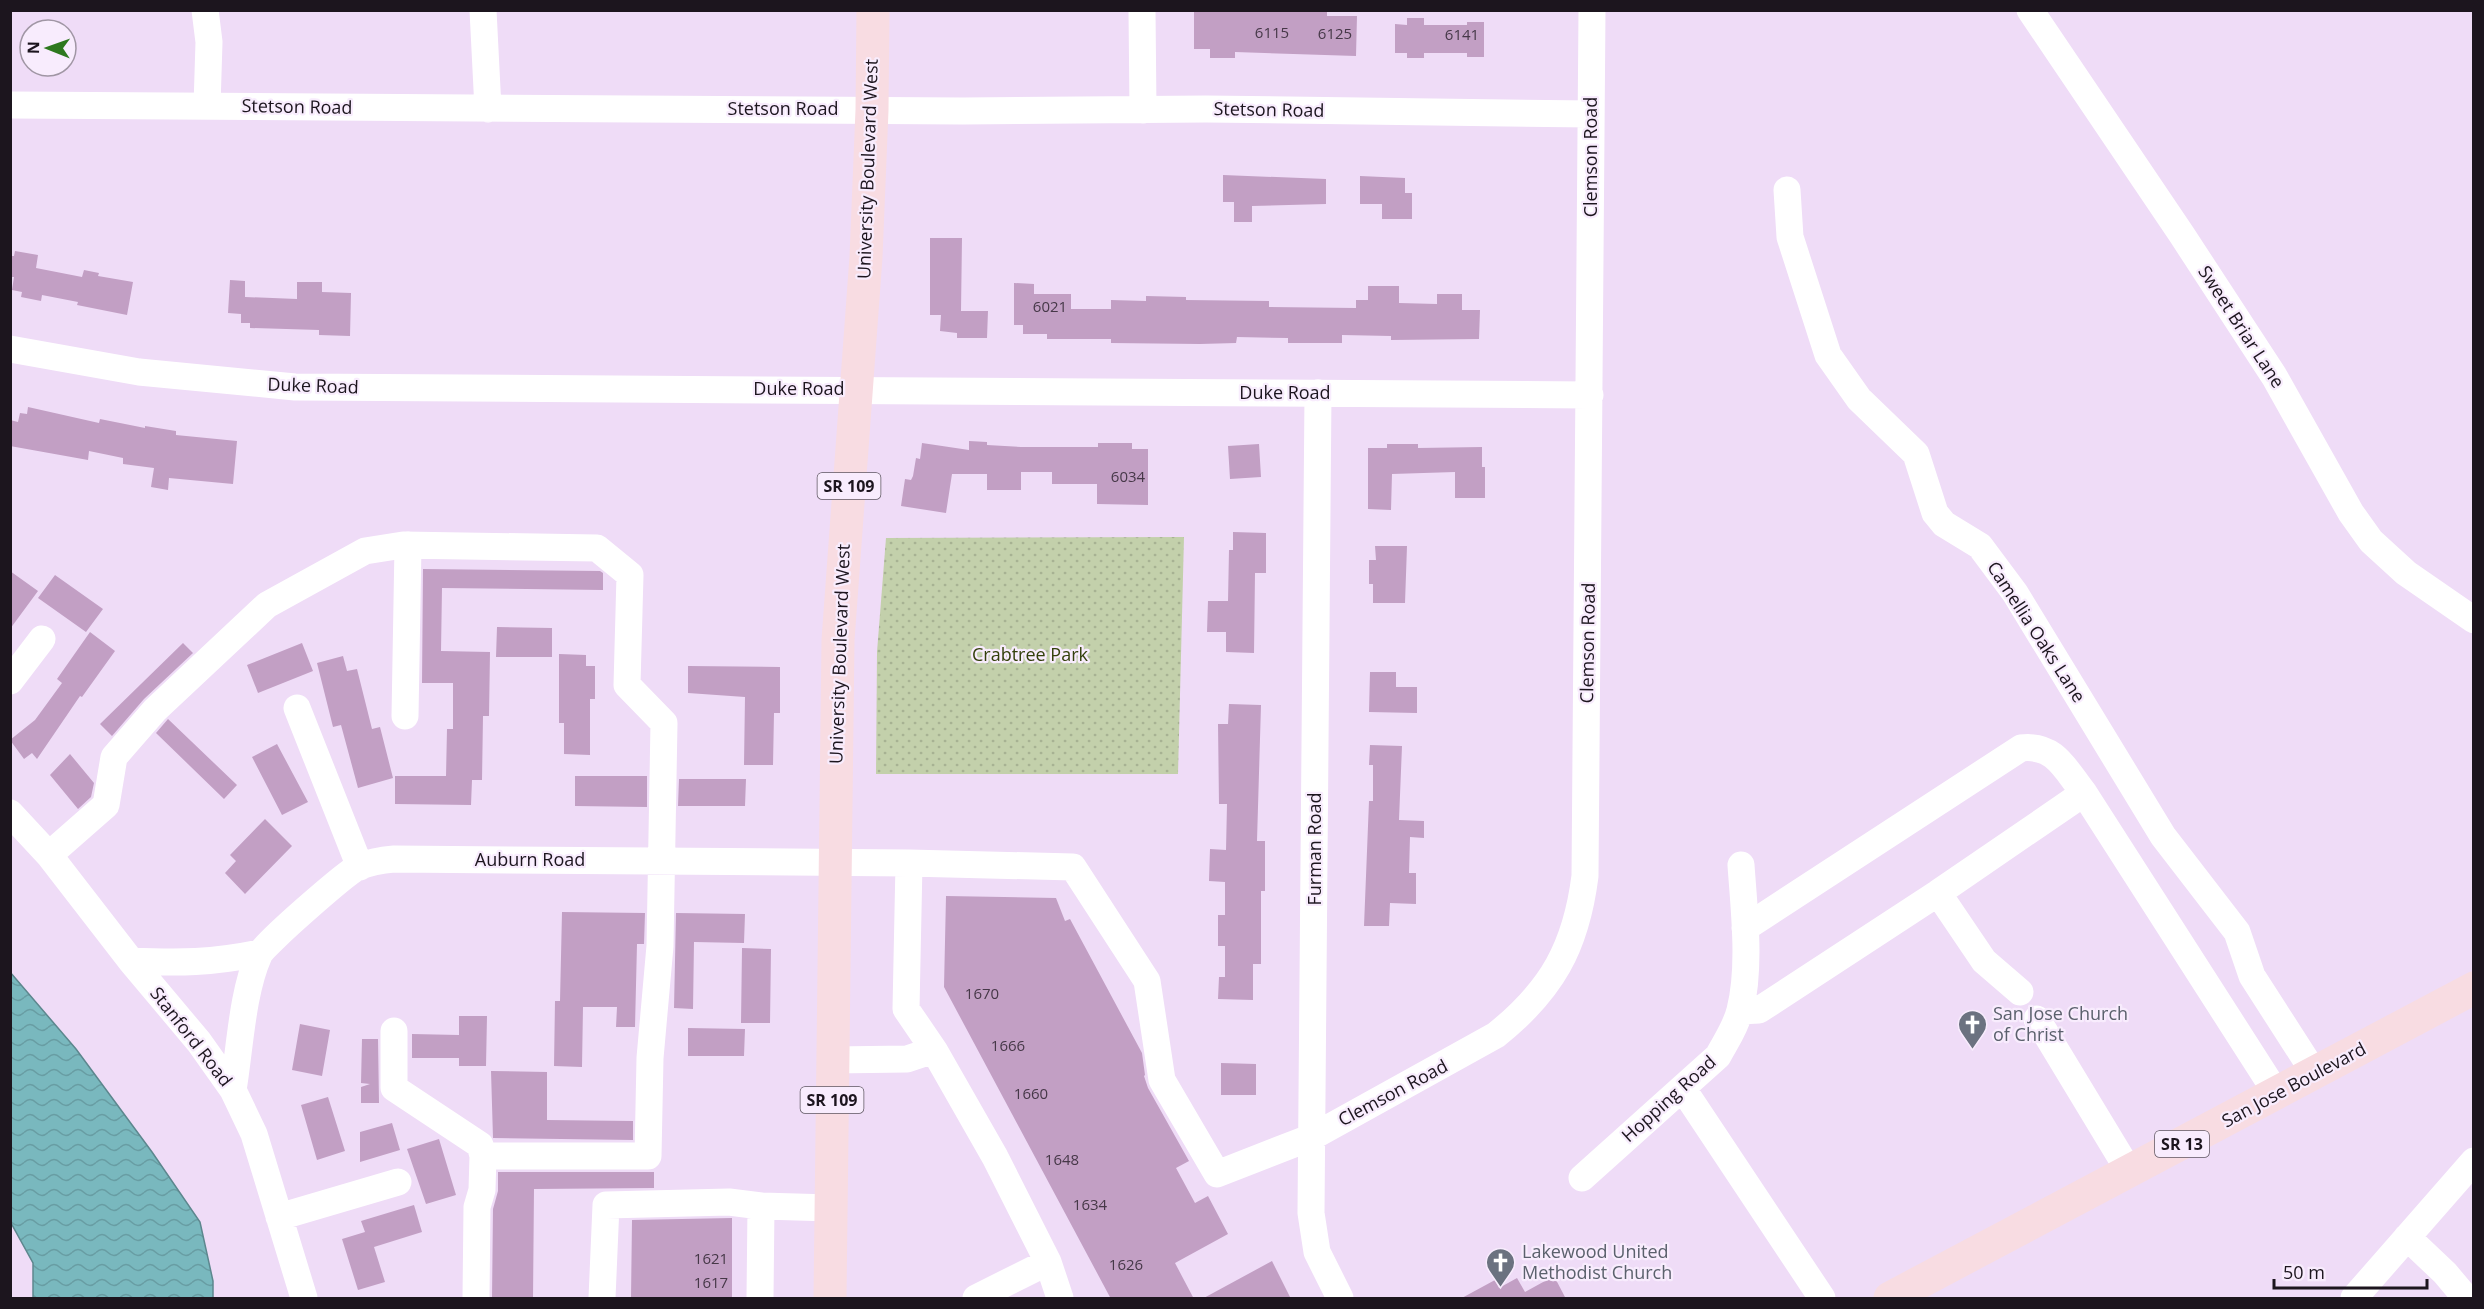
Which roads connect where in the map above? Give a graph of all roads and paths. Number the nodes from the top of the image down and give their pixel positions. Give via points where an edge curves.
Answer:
1 (205, 10) edge
2 (483, 10) edge
3 (873, 10) edge
4 (1142, 10) edge
5 (1592, 10) edge
6 (2030, 10) edge
7 (10, 105) edge
8 (207, 106) junction
9 (489, 109) junction
10 (872, 110) junction
11 (1143, 110) junction
12 (1591, 114) junction
13 (1787, 190) dead end
14 (10, 349) edge
15 (856, 389) junction
16 (1318, 393) junction
17 (1590, 395) junction
18 (408, 545) junction
19 (2474, 620) edge
20 (42, 639) dead end
21 (10, 681) edge
22 (297, 708) dead end
23 (405, 716) dead end
24 (2085, 793) junction
25 (10, 813) edge
26 (48, 855) junction
27 (661, 860) junction
28 (834, 862) junction
29 (909, 863) junction
30 (1741, 865) dead end
31 (360, 867) junction
32 (1938, 893) junction
33 (1745, 928) junction
34 (260, 953) junction
35 (131, 961) junction
36 (2474, 988) edge
37 (2020, 993) dead end
38 (1740, 1011) junction
39 (2037, 1019) dead end
40 (394, 1031) dead end
41 (934, 1050) junction
42 (833, 1060) junction
43 (2315, 1074) junction
44 (1683, 1089) junction
45 (233, 1090) junction
46 (2277, 1094) junction
47 (1312, 1137) junction
48 (483, 1156) junction
49 (2474, 1161) edge
50 (2129, 1172) junction
51 (1582, 1178) dead end
52 (398, 1182) dead end
53 (761, 1206) junction
54 (831, 1208) junction
55 (279, 1217) junction
56 (2407, 1237) junction
57 (1048, 1262) junction
58 (303, 1299) edge
59 (476, 1299) edge
60 (602, 1299) edge
61 (760, 1299) edge
62 (830, 1299) edge
63 (976, 1299) edge
64 (1060, 1299) edge
65 (1340, 1299) edge
66 (1822, 1299) edge
67 (1890, 1299) edge
68 (2354, 1299) edge
69 (2466, 1299) edge

1 - 8 street via 209,42
2 - 9 street
3 - 10 main road, University Boulevard West / SR 109
4 - 11 street
5 - 12 street, Clemson Road
6 - 19 street, Sweet Briar Lane via 2274,376 2351,513 2371,541 2406,573
7 - 8 street, Stetson Road
8 - 9 street, Stetson Road
9 - 10 street, Stetson Road
10 - 11 street, Stetson Road
10 - 15 main road, University Boulevard West / SR 109
11 - 12 street, Stetson Road
12 - 17 street, Clemson Road
13 - 43 street, Camellia Oaks Lane via 1790,237 1828,355 1859,399 1916,454 1935,513 1944,524 1980,546 2015,593 2163,837 2237,932 2252,976
14 - 15 street, Duke Road via 139,372 295,387
15 - 16 street, Duke Road
15 - 28 main road, University Boulevard West / SR 109 via 838,640
16 - 17 street, Duke Road
16 - 47 street, Furman Road
17 - 47 street, Clemson Road via 1586,876 1570,944 1542,992 1496,1035
18 - 23 street
18 - 26 street via 365,551 267,605 154,710 114,757 106,805
18 - 27 street via 597,548 630,575 627,685 664,723
20 - 21 street
22 - 31 street
24 - 32 street
24 - 33 street via 2049,751 2035,746 2021,748
24 - 46 street
25 - 26 street, Stanford Road
26 - 35 street, Stanford Road
27 - 28 street, Auburn Road
27 - 31 street, Auburn Road via 394,859
27 - 48 street via 648,1156
28 - 29 street, Auburn Road
28 - 42 main road, University Boulevard West / SR 109
29 - 41 street via 906,1009
29 - 47 street, Clemson Road via 1072,867 1147,981 1162,1080 1217,1174
30 - 33 street, Hopping Road
31 - 34 street, Auburn Road via 341,878
32 - 37 street via 1984,961
32 - 38 street via 1759,1010
33 - 38 street, Hopping Road
34 - 35 street via 188,964
34 - 45 street via 249,989
35 - 45 street, Stanford Road via 199,1042
36 - 43 main road, San Jose Boulevard / SR 13
38 - 44 street, Hopping Road via 1718,1056
39 - 50 street
40 - 48 street via 394,1088 480,1145
41 - 42 street via 907,1059
41 - 57 street via 995,1157
42 - 54 main road, University Boulevard West / SR 109
43 - 46 main road, San Jose Boulevard / SR 13
44 - 51 street, Hopping Road
44 - 66 street
45 - 55 street, Stanford Road via 254,1134
46 - 50 main road, San Jose Boulevard / SR 13
47 - 65 street, Furman Road via 1312,1227 1322,1264
48 - 59 street via 483,1190 477,1208
49 - 56 street
50 - 67 main road, San Jose Boulevard / SR 13
52 - 55 street
53 - 54 street
53 - 60 street via 729,1202 606,1205
53 - 61 street
54 - 62 main road, University Boulevard West / SR 109
55 - 58 street, Stanford Road
56 - 68 street
56 - 69 street
57 - 63 street
57 - 64 street

